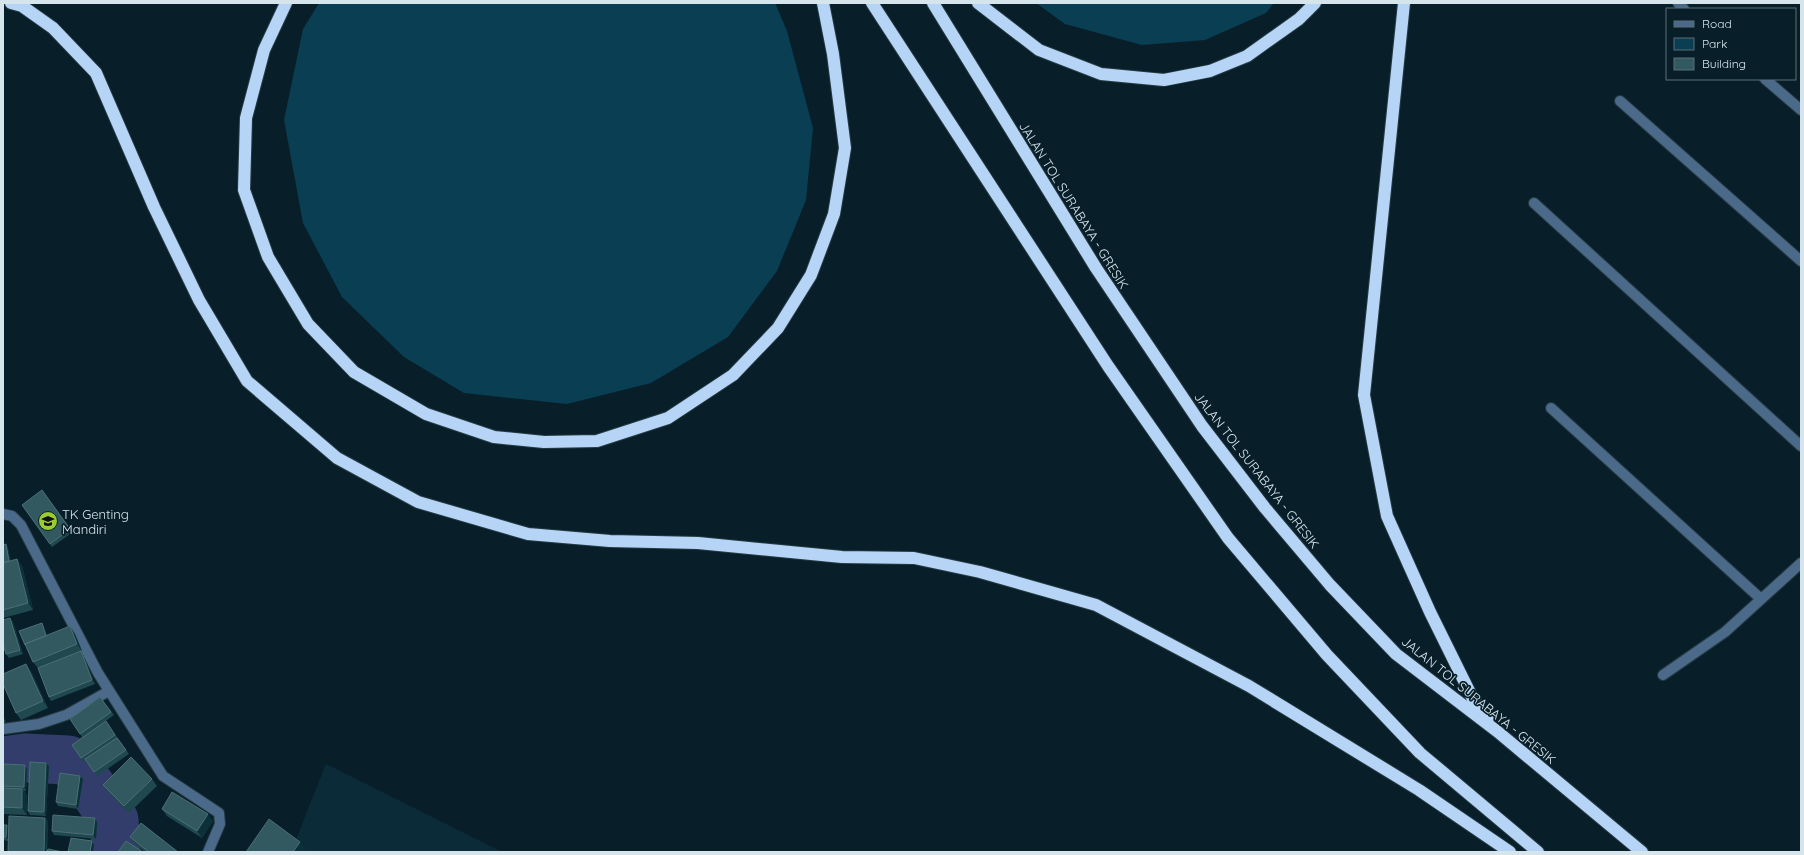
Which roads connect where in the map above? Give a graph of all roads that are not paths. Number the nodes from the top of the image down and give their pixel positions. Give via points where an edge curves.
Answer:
1 (11, 3) edge
2 (286, 3) edge
3 (823, 3) edge
4 (872, 3) edge
5 (933, 3) edge
6 (978, 3) edge
7 (1315, 3) edge
8 (1404, 3) edge
9 (1765, 80) edge
10 (1620, 101) dead end
11 (1801, 110) edge
12 (1534, 204) dead end
13 (1801, 261) edge
14 (1551, 408) dead end
15 (1801, 446) edge
16 (3, 514) edge
17 (1801, 563) edge
18 (1761, 598) junction
19 (1663, 674) dead end
20 (109, 691) junction
21 (3, 729) edge
22 (1498, 732) junction
23 (208, 852) edge
24 (1510, 852) edge
25 (1538, 852) edge
26 (1642, 852) edge

1 - 24 highway via 22,6 53,28 96,73 154,207 196,293 247,381 337,458 418,502 528,534 610,541 698,543 842,557 914,558 980,572 1096,605 1249,686 1419,790
2 - 3 highway via 264,50 246,118 244,190 268,258 308,324 354,372 426,414 494,437 544,442 597,441 668,418 733,375 778,328 811,275 834,214 845,148 833,54
4 - 25 highway via 1108,366 1228,538 1327,655 1420,753
5 - 22 highway, JALAN TOL SURABAYA - GRESIK via 1096,268 1202,426 1330,585 1396,654
6 - 7 highway via 1039,50 1101,74 1164,80 1210,71 1247,56 1299,20
8 - 22 highway via 1364,395 1387,516 1473,699
9 - 11 street
10 - 13 street
12 - 15 street
14 - 18 street
16 - 20 street via 12,516 21,525
17 - 18 street
18 - 19 street via 1725,632
20 - 21 street via 66,715 39,724
20 - 23 street via 163,776 219,813 220,824
22 - 26 highway, JALAN TOL SURABAYA - GRESIK

